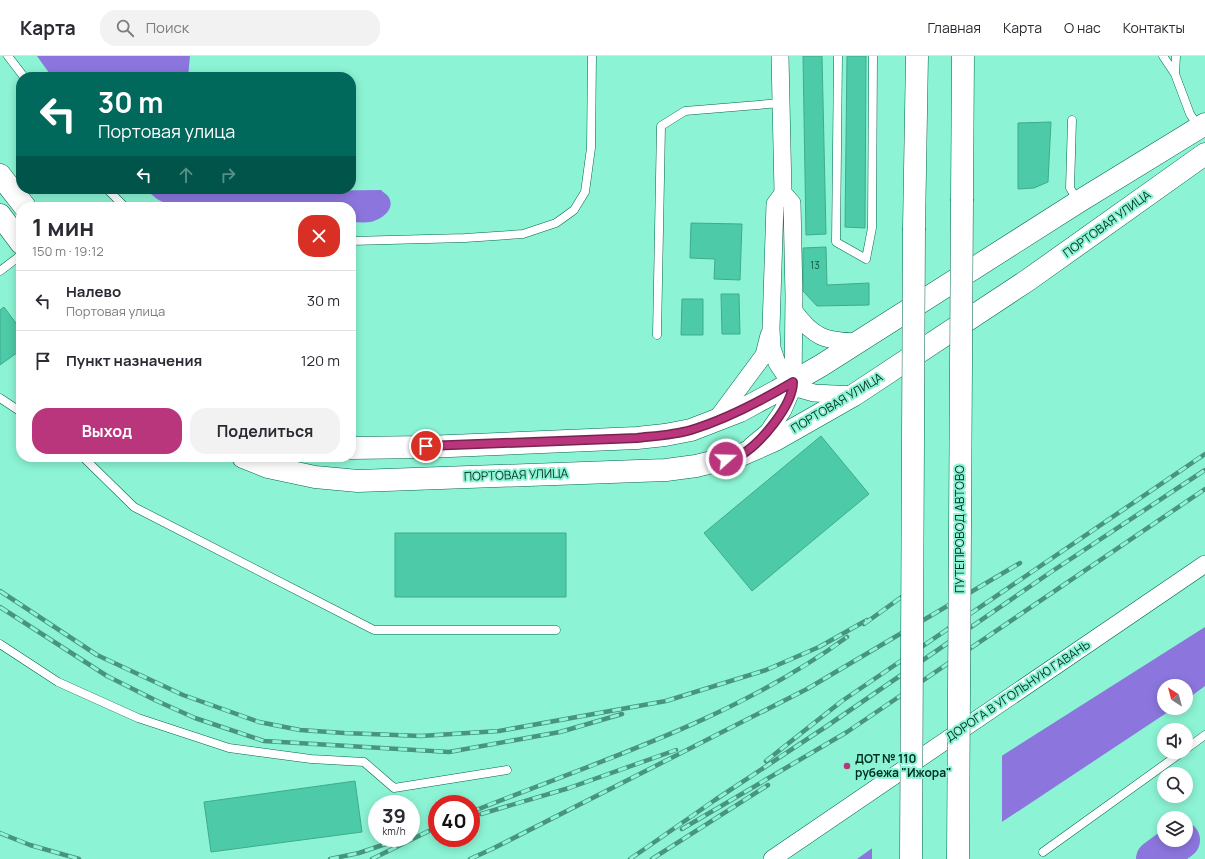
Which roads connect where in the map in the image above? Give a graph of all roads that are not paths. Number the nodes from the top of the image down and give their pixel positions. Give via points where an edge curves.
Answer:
1 (8, 56) edge
2 (592, 56) edge
3 (780, 56) edge
4 (838, 56) edge
5 (873, 56) edge
6 (917, 56) edge
7 (963, 56) edge
8 (1163, 56) edge
9 (1176, 56) edge
10 (20, 72) edge
11 (1175, 74) junction
12 (781, 103) junction
13 (1072, 120) dead end
14 (1203, 129) edge
15 (1205, 154) edge
16 (0, 174) edge
17 (783, 193) junction
18 (112, 194) edge
19 (21, 202) edge
20 (120, 202) edge
21 (1078, 202) junction
22 (0, 215) edge
23 (16, 236) edge
24 (356, 241) edge
25 (16, 259) edge
26 (0, 271) edge
27 (794, 311) junction
28 (771, 329) junction
29 (657, 335) dead end
30 (857, 342) junction
31 (792, 384) junction
32 (854, 396) junction
33 (0, 398) edge
34 (16, 409) edge
35 (715, 421) junction
36 (356, 448) edge
37 (741, 455) junction
38 (88, 462) edge
39 (256, 462) edge
40 (1205, 564) edge
41 (556, 630) dead end
42 (0, 644) edge
43 (1205, 735) edge
44 (1193, 744) edge
45 (1172, 759) edge
46 (507, 770) dead end
47 (1044, 852) dead end
48 (772, 859) edge
49 (911, 859) edge
50 (958, 859) edge

1 - 10 lane
2 - 24 lane via 591,148 585,192 574,210 556,223 523,234
3 - 12 street
4 - 5 lane via 836,242 866,259 872,228
6 - 49 street, bridge
7 - 50 street, ПУТЕПРОВОД АВТОВО, bridge
8 - 11 lane
9 - 11 lane
11 - 14 lane via 1190,114
12 - 17 street
12 - 29 lane via 685,111 661,126
13 - 21 lane via 1070,188
14 - 21 street
15 - 32 street, ПОРТОВАЯ УЛИЦА via 1028,280
16 - 19 street
17 - 27 street via 792,203
17 - 28 street via 775,204
18 - 20 lane
21 - 30 street
22 - 23 street
25 - 26 lane
27 - 30 street via 804,325 817,334 833,341
27 - 31 street
28 - 31 street via 772,348 777,363
28 - 35 street via 764,355
30 - 31 street
31 - 32 street via 814,393
31 - 35 street
31 - 37 street via 783,410 768,432
32 - 37 street, ПОРТОВАЯ УЛИЦА via 775,440
33 - 34 lane
35 - 36 street via 690,430 637,438
37 - 39 street, ПОРТОВАЯ УЛИЦА via 666,470 358,481 315,477
38 - 41 lane via 134,507 374,630
40 - 48 street, ДОРОГА В УГОЛЬНУЮ ГАВАНЬ
42 - 46 lane via 58,682 138,718 229,748 311,759 364,762 394,788
43 - 44 lane
45 - 47 lane

